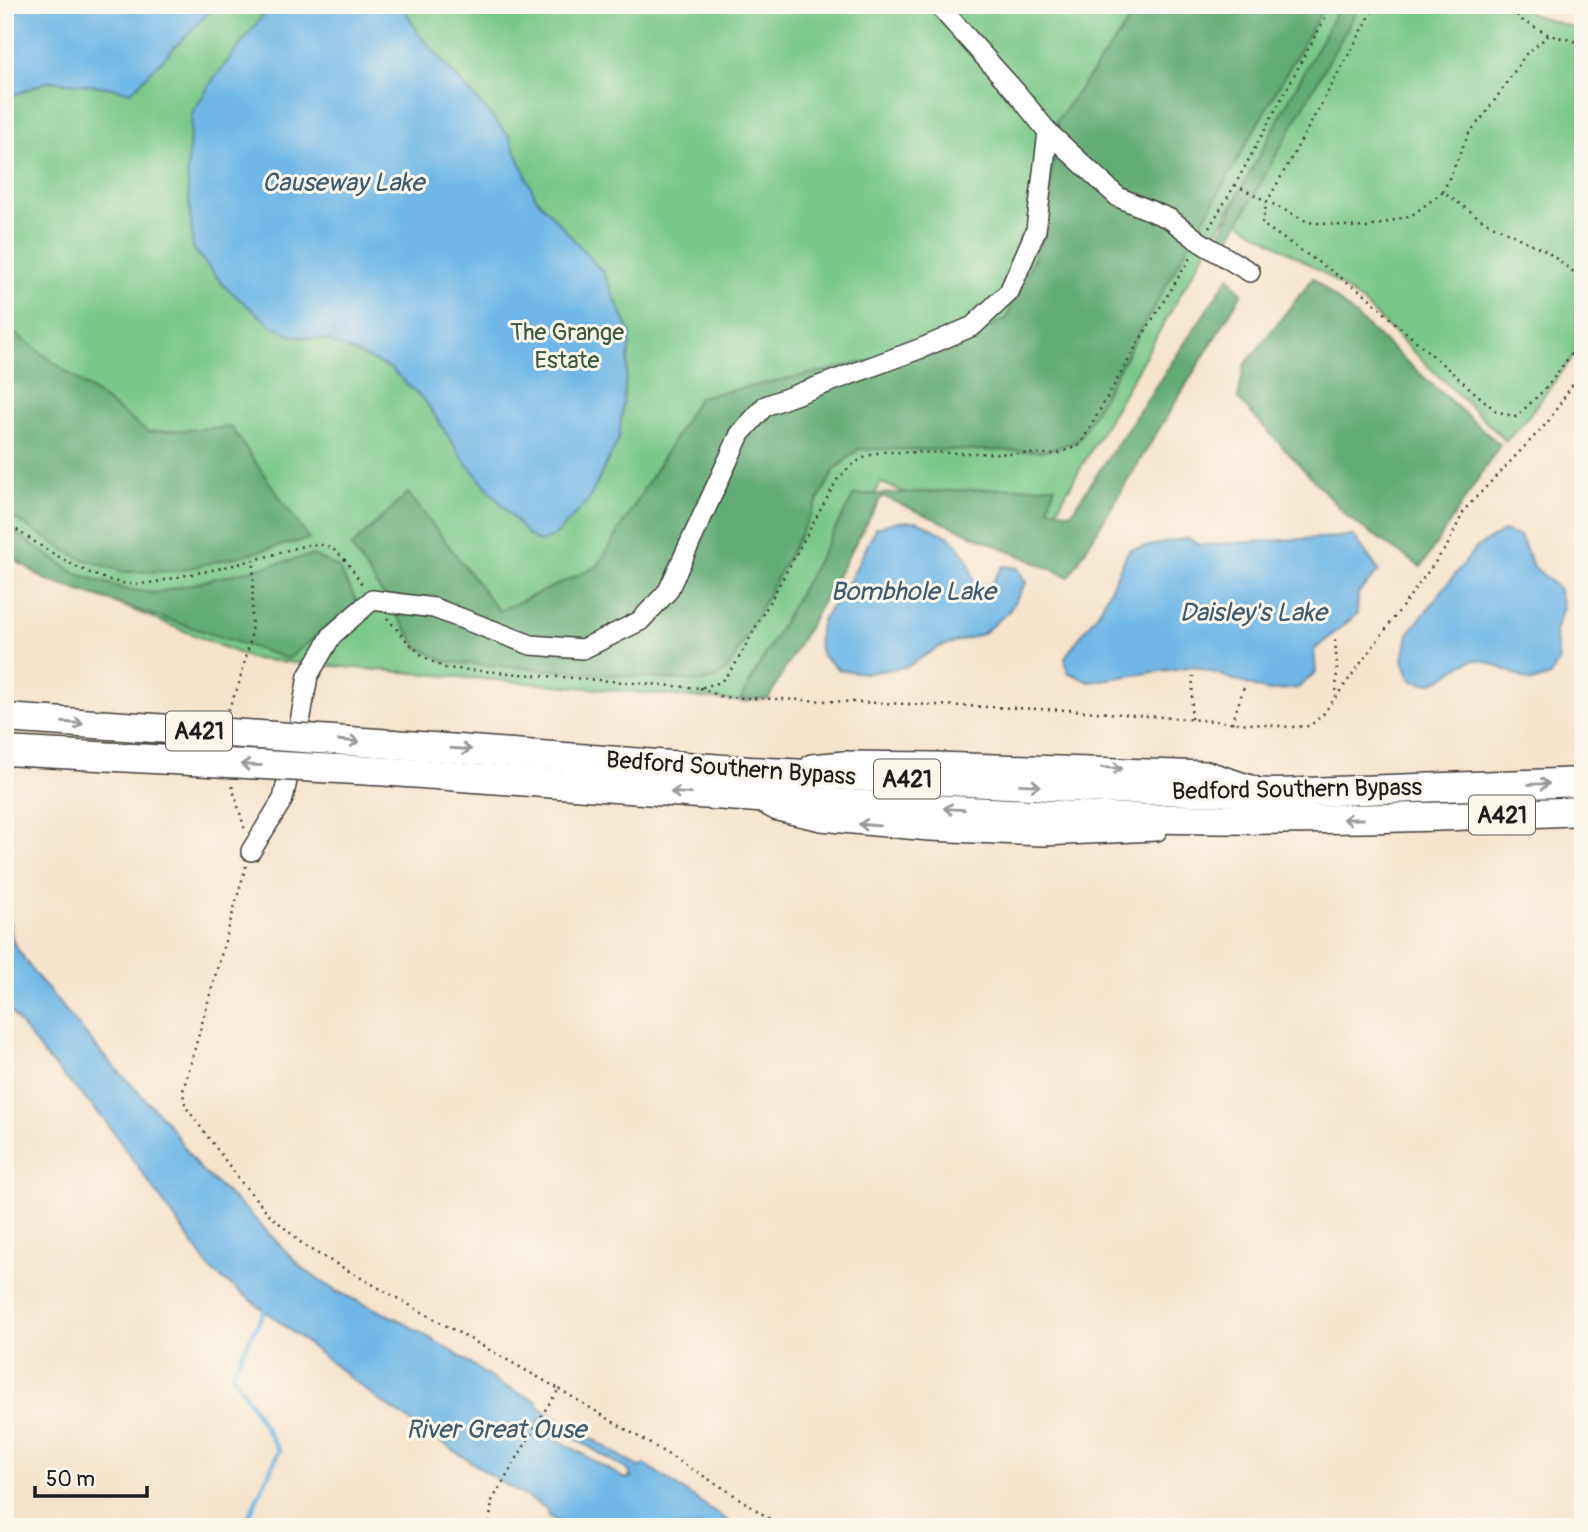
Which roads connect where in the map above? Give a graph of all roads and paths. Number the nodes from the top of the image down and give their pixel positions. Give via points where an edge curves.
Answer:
1 (938, 5) edge
2 (1332, 5) edge
3 (1376, 5) edge
4 (1507, 5) edge
5 (1549, 35) junction
6 (1583, 43) edge
7 (1048, 132) junction
8 (1236, 185) junction
9 (1443, 192) junction
10 (1267, 202) junction
11 (1200, 242) junction
12 (1250, 272) dead end
13 (1583, 279) edge
14 (1583, 338) edge
15 (1583, 369) edge
16 (5, 522) edge
17 (254, 560) junction
18 (372, 600) junction
19 (1335, 640) dead end
20 (1193, 676) dead end
21 (1244, 687) dead end
22 (700, 688) junction
23 (1336, 697) junction
24 (227, 713) dead end
25 (5, 718) edge
26 (1191, 719) junction
27 (1232, 723) junction
28 (5, 751) edge
29 (229, 776) dead end
30 (1583, 782) edge
31 (750, 784) junction
32 (1583, 811) edge
33 (251, 851) junction
34 (559, 1389) junction
35 (489, 1527) edge
36 (782, 1527) edge

1 - 7 lane
2 - 8 path
3 - 10 path
4 - 5 path
5 - 6 path
5 - 9 path via 1526,54 1469,133
7 - 11 lane via 1118,197 1170,219
7 - 18 lane via 1036,230 1009,292 973,326 765,406 740,434 668,590 640,621 583,649 531,645 434,608
8 - 10 path
8 - 11 path
9 - 10 path via 1412,215 1367,228 1308,222
9 - 13 path via 1484,221 1546,251
10 - 14 path via 1262,224 1365,294 1496,411 1516,417 1547,387
11 - 12 lane
11 - 22 path via 1080,445 1057,454 882,452 859,460 836,480 736,663 721,682
15 - 23 path via 1547,423 1465,509 1447,546
16 - 17 path via 51,553 93,574 127,584
17 - 18 path via 309,544 333,549
17 - 24 path via 251,638
18 - 22 path via 406,640 444,668
18 - 33 lane via 332,635 308,676 283,799
19 - 23 path
20 - 26 path
21 - 27 path
22 - 26 path via 722,697 1070,709
23 - 27 path via 1310,726
25 -> 31 highway, Bedford Southern Bypass / A421, bridge via 393,744
26 - 27 path
31 -> 28 highway, Bedford Southern Bypass / A421, bridge via 393,772
29 - 33 path
31 -> 30 highway, Bedford Southern Bypass / A421 via 1278,793
32 -> 31 highway, Bedford Southern Bypass / A421 via 1421,818 1105,817
33 - 34 path via 183,1091 188,1110 242,1183 306,1247
34 - 35 path via 500,1485 492,1501
34 - 36 path

